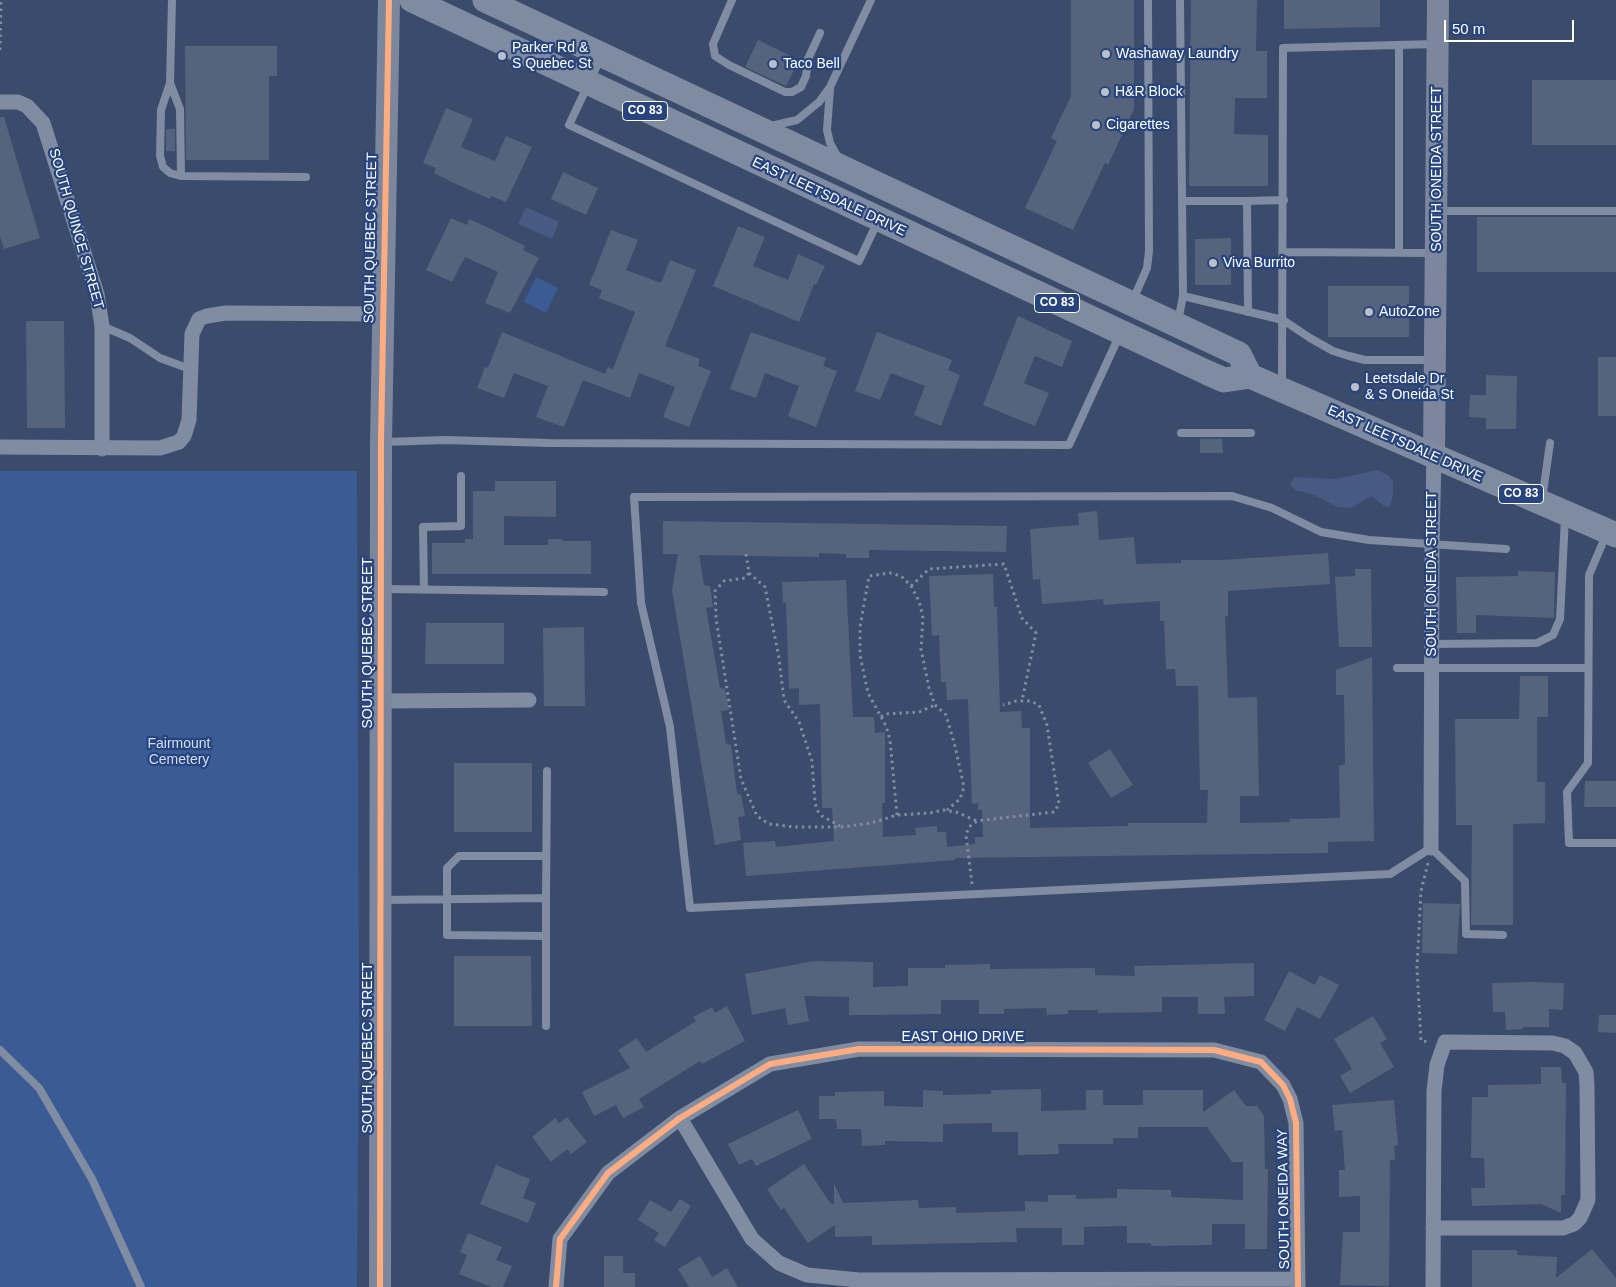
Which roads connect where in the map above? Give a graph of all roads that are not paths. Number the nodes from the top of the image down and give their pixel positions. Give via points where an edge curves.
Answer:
1 (172, 0) edge
2 (389, 0) edge
3 (412, 0) edge
4 (485, 0) edge
5 (732, 0) edge
6 (871, 0) edge
7 (1148, 0) edge
8 (1180, 0) edge
9 (1438, 0) edge
10 (820, 33) dead end
11 (1438, 44) junction
12 (1399, 45) junction
13 (602, 55) junction
14 (170, 83) junction
15 (588, 84) junction
16 (830, 87) junction
17 (0, 102) edge
18 (744, 122) junction
19 (851, 173) junction
20 (181, 176) junction
21 (306, 177) dead end
22 (1284, 200) junction
23 (1182, 201) junction
24 (1247, 201) junction
25 (1436, 211) junction
26 (1616, 211) edge
27 (878, 220) junction
28 (1284, 252) junction
29 (1399, 253) junction
30 (1436, 253) junction
31 (1183, 296) junction
32 (1132, 305) junction
33 (1248, 312) junction
34 (383, 314) junction
35 (1283, 320) junction
36 (1177, 325) junction
37 (102, 326) junction
38 (1120, 332) junction
39 (1436, 360) junction
40 (190, 369) junction
41 (1250, 376) junction
42 (1282, 390) junction
43 (1251, 432) dead end
44 (1180, 433) dead end
45 (380, 442) junction
46 (1550, 443) dead end
47 (0, 447) edge
48 (102, 449) junction
49 (1434, 457) junction
50 (461, 476) dead end
51 (1542, 503) junction
52 (1565, 513) junction
53 (1612, 533) edge
54 (1432, 543) junction
55 (1506, 549) dead end
56 (381, 589) junction
57 (424, 590) junction
58 (604, 592) dead end
59 (1432, 644) junction
60 (1397, 668) dead end
61 (1432, 668) junction
62 (1588, 668) junction
63 (529, 700) dead end
64 (380, 701) junction
65 (547, 771) dead end
66 (1616, 842) edge
67 (1431, 848) junction
68 (546, 856) junction
69 (546, 898) junction
70 (446, 899) junction
71 (380, 900) junction
72 (1503, 935) dead end
73 (546, 936) junction
74 (546, 1026) dead end
75 (0, 1050) edge
76 (1261, 1062) joint
77 (680, 1118) junction
78 (1434, 1228) junction
79 (1298, 1283) edge
80 (141, 1287) edge
81 (380, 1287) edge
82 (556, 1287) edge
83 (1433, 1287) edge

1 - 14 lane
2 - 34 main road, SOUTH QUEBEC STREET
3 - 15 main road, EAST LEETSDALE DRIVE / CO 83
4 - 13 main road, CO 83
5 - 10 lane via 714,41 714,52 729,65 785,92 801,87 808,59
6 - 16 lane
7 - 32 lane via 1149,251
8 - 23 lane
9 - 11 main road, SOUTH ONEIDA STREET
11 - 12 lane
11 - 25 main road, SOUTH ONEIDA STREET
12 - 22 lane via 1283,48
12 - 29 lane
13 - 15 lane
13 - 18 main road, CO 83
14 - 20 lane via 180,109
14 - 20 lane via 161,110 160,156 163,167
15 - 27 main road, EAST LEETSDALE DRIVE / CO 83
15 - 27 lane via 569,125 859,262
16 - 18 lane via 809,112 790,123 768,126
16 - 19 lane via 828,134 835,154
17 - 37 street, SOUTH QUINCE STREET via 18,102 27,106 44,123 97,294
18 - 19 main road, CO 83
19 - 32 main road, CO 83
20 - 21 lane
22 - 24 lane
22 - 28 lane
23 - 24 lane
23 - 31 lane
24 - 33 lane
25 - 26 lane
25 - 30 main road, SOUTH ONEIDA STREET
27 - 38 main road, EAST LEETSDALE DRIVE / CO 83
28 - 29 lane
28 - 35 lane
29 - 30 lane
30 - 39 main road, SOUTH ONEIDA STREET
31 - 33 lane
31 - 36 lane
32 - 36 main road, CO 83
33 - 35 lane
34 - 40 street via 226,313 206,316 194,325
34 - 45 main road, SOUTH QUEBEC STREET
35 - 39 lane via 1317,342 1349,356 1365,360
35 - 42 lane
36 - 41 main road, CO 83 via 1239,354
37 - 40 lane via 130,338 160,358
37 - 48 street, SOUTH QUINCE STREET
38 - 41 main road, EAST LEETSDALE DRIVE / CO 83 via 1224,380
38 - 45 lane via 1069,445
39 - 49 main road, SOUTH ONEIDA STREET
40 - 48 street via 189,420 179,442 160,448
41 - 42 main road, EAST LEETSDALE DRIVE / CO 83
42 - 49 main road, EAST LEETSDALE DRIVE / CO 83
43 - 44 lane
45 - 56 main road, SOUTH QUEBEC STREET
46 - 51 lane
47 - 48 street
49 - 51 main road, EAST LEETSDALE DRIVE / CO 83
49 - 54 street, SOUTH ONEIDA STREET
50 - 57 lane via 461,526 423,527
51 - 52 main road, EAST LEETSDALE DRIVE / CO 83
52 - 53 main road, EAST LEETSDALE DRIVE / CO 83
52 - 59 lane via 1560,619 1553,635 1537,643
53 - 62 lane via 1589,575
54 - 55 lane
54 - 59 street, SOUTH ONEIDA STREET
54 - 67 lane via 1369,540 1321,532 1272,508 1232,496 634,496 641,603 670,727 690,908 1390,874
56 - 57 lane
56 - 64 main road, SOUTH QUEBEC STREET
57 - 58 lane
59 - 61 street, SOUTH ONEIDA STREET
60 - 61 lane
61 - 62 lane
61 - 67 street, SOUTH ONEIDA STREET
62 - 66 lane via 1588,763 1568,792 1570,842
63 - 64 street
64 - 71 main road, SOUTH QUEBEC STREET
65 - 68 lane
67 - 72 lane via 1466,881 1466,934
68 - 69 lane
68 - 70 lane via 459,856 447,868
69 - 70 lane
69 - 73 lane
70 - 71 lane
70 - 73 lane via 447,936
71 - 81 main road, SOUTH QUEBEC STREET
73 - 74 lane
75 - 80 lane via 39,1088 92,1179
76 - 77 street, EAST OHIO DRIVE via 1214,1050 859,1049 770,1064
76 - 79 street, SOUTH ONEIDA WAY via 1283,1085 1296,1123
77 - 79 street via 752,1240 779,1263 808,1275 859,1280
77 - 82 street, EAST OHIO DRIVE via 608,1173 560,1239
78 - 78 street via 1434,1091 1437,1066 1445,1042 1553,1043 1576,1053 1582,1060 1586,1079 1588,1200 1580,1218 1563,1228
78 - 83 street

